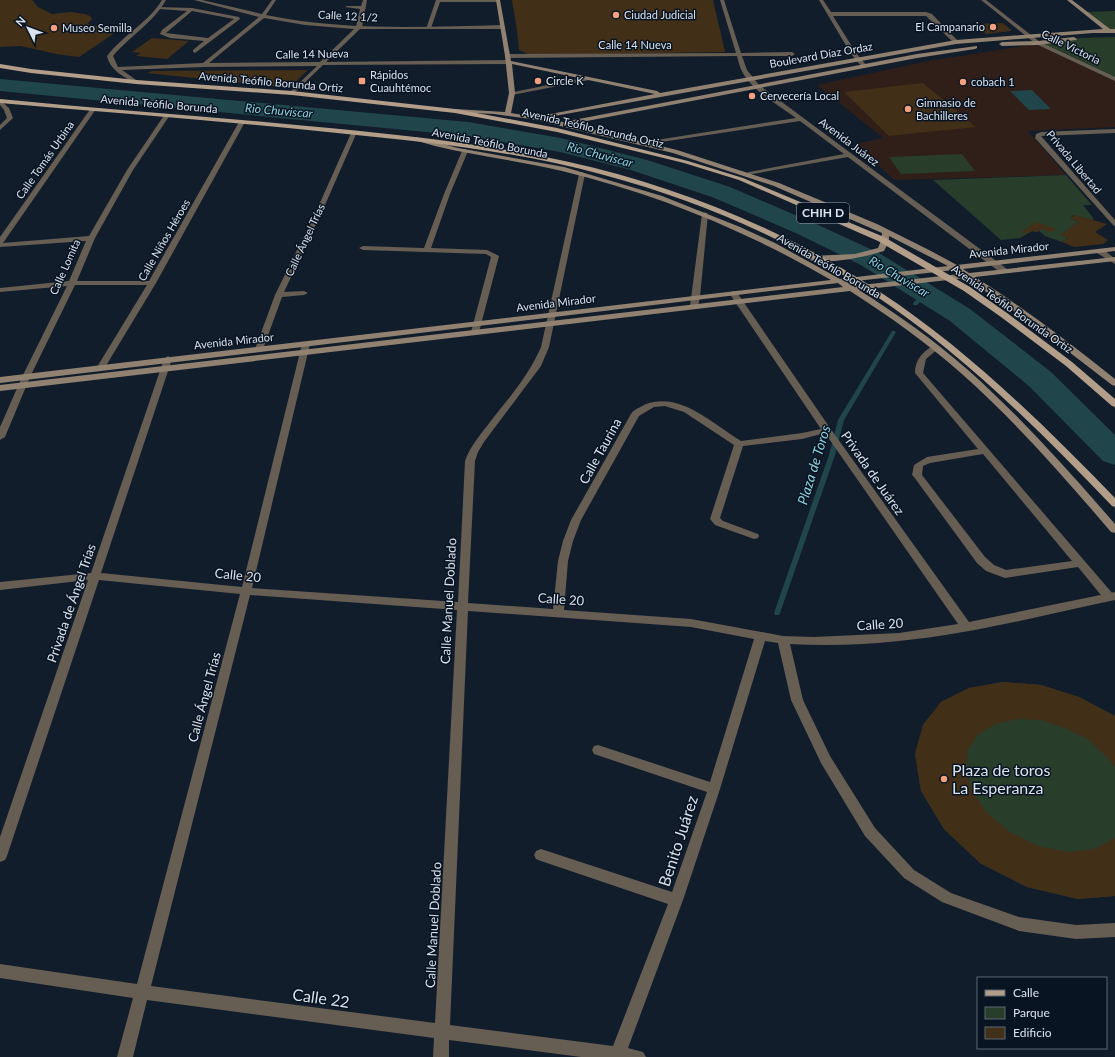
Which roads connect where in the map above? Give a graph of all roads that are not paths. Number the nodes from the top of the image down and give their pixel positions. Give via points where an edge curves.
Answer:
1 (164, 0) edge
2 (196, 0) edge
3 (274, 0) edge
4 (365, 0) edge
5 (498, 0) edge
6 (722, 0) edge
7 (821, 0) edge
8 (983, 0) edge
9 (1069, 0) edge
10 (439, 1) edge
11 (159, 8) junction
12 (347, 8) dead end
13 (362, 8) junction
14 (192, 9) junction
15 (830, 14) junction
16 (264, 15) junction
17 (358, 27) junction
18 (428, 28) junction
19 (502, 28) junction
20 (1108, 31) junction
21 (1115, 31) edge
22 (1029, 35) junction
23 (1115, 37) edge
24 (208, 40) junction
25 (956, 42) junction
26 (1038, 43) junction
27 (195, 51) dead end
28 (738, 54) junction
29 (792, 54) dead end
30 (857, 58) junction
31 (508, 59) junction
32 (322, 64) junction
33 (204, 65) junction
34 (0, 66) edge
35 (864, 66) junction
36 (117, 69) junction
37 (749, 78) junction
38 (1115, 79) edge
39 (587, 80) junction
40 (136, 82) junction
41 (757, 86) junction
42 (292, 93) junction
43 (512, 93) junction
44 (664, 94) junction
45 (687, 98) junction
46 (0, 102) edge
47 (93, 110) junction
48 (456, 111) junction
49 (508, 113) junction
50 (167, 115) junction
51 (533, 118) junction
52 (802, 119) junction
53 (242, 122) junction
54 (562, 124) junction
55 (0, 128) edge
56 (1115, 131) edge
57 (354, 132) junction
58 (412, 138) junction
59 (650, 143) junction
60 (465, 151) junction
61 (849, 155) junction
62 (582, 174) junction
63 (749, 174) junction
64 (705, 214) junction
65 (1115, 224) edge
66 (886, 232) junction
67 (91, 238) junction
68 (0, 242) edge
69 (0, 245) edge
70 (363, 248) dead end
71 (427, 249) junction
72 (1115, 249) edge
73 (1100, 251) junction
74 (797, 257) junction
75 (1114, 260) edge
76 (994, 263) junction
77 (955, 268) junction
78 (1004, 271) junction
79 (966, 275) junction
80 (838, 281) junction
81 (72, 283) junction
82 (152, 283) junction
83 (851, 289) junction
84 (0, 290) edge
85 (304, 294) dead end
86 (279, 295) junction
87 (736, 297) junction
88 (695, 302) junction
89 (552, 318) junction
90 (477, 323) junction
91 (475, 332) junction
92 (304, 348) junction
93 (935, 348) junction
94 (259, 349) junction
95 (167, 364) junction
96 (100, 367) junction
97 (0, 380) edge
98 (24, 381) junction
99 (1115, 383) edge
100 (0, 388) edge
101 (1115, 404) edge
102 (827, 430) junction
103 (0, 437) edge
104 (739, 444) junction
105 (984, 451) junction
106 (1115, 504) edge
107 (1115, 530) edge
108 (754, 536) dead end
109 (1081, 563) junction
110 (94, 576) junction
111 (0, 586) edge
112 (246, 591) junction
113 (1112, 596) edge
114 (462, 606) junction
115 (558, 612) junction
116 (966, 627) junction
117 (760, 636) junction
118 (783, 640) junction
119 (598, 750) dead end
120 (714, 788) junction
121 (541, 855) dead end
122 (0, 856) edge
123 (676, 900) junction
124 (1115, 930) edge
125 (0, 971) edge
126 (142, 992) junction
127 (442, 1032) junction
128 (618, 1054) junction
129 (125, 1057) edge
130 (441, 1057) edge
131 (638, 1057) edge

1 - 11 street
2 - 16 street, Calle 12 1/2
3 - 16 street
4 - 13 street
5 - 10 street
5 - 19 main road
6 - 28 street, Avenida Juárez
7 - 15 street
8 - 22 street, Calle Victoria
9 - 20 main road
10 - 18 street
11 - 14 street
11 - 36 street via 110,56
12 - 13 street
13 - 17 street
14 - 24 street via 237,18
14 - 24 street via 163,34
15 - 25 street via 926,14
15 - 30 street
16 - 17 street, Calle 12 1/2 via 305,23
16 - 33 street
17 - 18 street, Calle 12 1/2
17 - 32 street
18 - 19 street, Calle 12 1/2
19 - 31 main road
20 - 21 main road, Boulevard Díaz Ordaz
20 - 22 main road, Boulevard Díaz Ordaz
20 - 23 main road
22 - 25 main road, Boulevard Díaz Ordaz
22 - 26 street, Calle Victoria
23 - 26 main road, Boulevard Díaz Ordaz
24 - 27 street
25 - 30 main road, Boulevard Díaz Ordaz
26 - 35 main road, Boulevard Díaz Ordaz via 964,48
26 - 38 street, Calle Victoria
28 - 29 street, Calle 14 Nueva
28 - 31 street, Calle 14 Nueva
28 - 37 street, Avenida Juárez
30 - 35 street
30 - 37 main road, Boulevard Díaz Ordaz
31 - 32 street, Calle 14 Nueva
31 - 39 main road
31 - 43 main road
32 - 33 street, Calle 14 Nueva
32 - 42 street
33 - 36 street, Calle 14 Nueva
34 - 40 main road, Avenida Teófilo Borunda Ortiz / CHIH D
35 - 41 main road, Boulevard Díaz Ordaz
36 - 40 street
37 - 41 street, Avenida Juárez
37 - 44 main road, Boulevard Díaz Ordaz
39 - 43 street
39 - 44 main road
40 - 42 main road, Avenida Teófilo Borunda Ortiz / CHIH D
41 - 45 main road, Boulevard Díaz Ordaz
41 - 52 street, Avenida Juárez
42 - 48 main road, Avenida Teófilo Borunda Ortiz / CHIH D
43 - 49 main road
44 - 45 main road
44 - 51 main road, Boulevard Díaz Ordaz
45 - 54 main road, Boulevard Díaz Ordaz
46 - 47 main road, Avenida Teófilo Borunda
46 - 55 street via 7,109 10,118
47 - 50 main road, Avenida Teófilo Borunda
47 - 68 street, Calle Tomás Urbina
48 - 49 main road, Avenida Teófilo Borunda
48 - 101 main road, Avenida Teófilo Borunda Ortiz / CHIH D via 606,140 727,175 881,239 967,289 1004,315 1069,364
49 - 51 main road, Avenida Teófilo Borunda
50 - 53 main road, Avenida Teófilo Borunda
50 - 67 street, Calle Lomita via 130,170
51 - 54 main road, Avenida Teófilo Borunda
52 - 59 street
52 - 61 street, Avenida Juárez
53 - 57 main road, Avenida Teófilo Borunda
53 - 82 street, Calle Niños Héroes
54 - 59 main road, Avenida Teófilo Borunda
56 - 65 street, Privada Libertad via 1041,134 1038,138
57 - 58 main road, Avenida Teófilo Borunda
57 - 86 street, Calle Ángel Trías
58 - 60 main road, Avenida Teófilo Borunda
58 - 106 main road, Avenida Teófilo Borunda via 569,164 648,186 715,210 828,264 876,293 977,369 1015,402
59 - 63 main road, Avenida Teófilo Borunda
60 - 62 main road, Avenida Teófilo Borunda via 542,164
60 - 71 street
61 - 63 street
61 - 76 street, Avenida Juárez
62 - 64 main road, Avenida Teófilo Borunda
62 - 89 street, Calle Manuel Doblado
63 - 66 main road, Avenida Teófilo Borunda via 844,212
64 - 74 main road, Avenida Teófilo Borunda
64 - 88 street
66 - 74 main road via 881,249 858,257
66 - 77 main road, Avenida Teófilo Borunda
67 - 69 street
67 - 81 street, Calle Lomita
70 - 71 street
71 - 90 street via 487,252 495,256
72 - 73 main road, Avenida Mirador
73 - 75 street
73 - 76 main road, Avenida Mirador
74 - 80 main road, Avenida Teófilo Borunda
75 - 78 main road, Avenida Mirador
76 - 77 main road, Avenida Mirador
76 - 78 street, Avenida Juárez
77 - 79 main road, Avenida Teófilo Borunda
77 - 80 main road, Avenida Mirador
78 - 79 main road, Avenida Mirador
79 - 83 main road, Avenida Mirador
79 - 99 main road, Avenida Teófilo Borunda via 1005,300
80 - 83 main road, Avenida Teófilo Borunda
80 - 87 main road, Avenida Mirador
81 - 82 street
81 - 84 street
81 - 98 street, Calle Lomita
82 - 96 street, Calle Niños Héroes
83 - 87 main road, Avenida Mirador
83 - 93 main road, Avenida Teófilo Borunda
85 - 86 street
86 - 94 street, Calle Ángel Trías
87 - 88 main road, Avenida Mirador
87 - 102 street, Privada de Juárez
88 - 89 main road, Avenida Mirador
89 - 90 main road, Avenida Mirador
89 - 91 main road, Avenida Mirador
89 - 114 street, Calle Manuel Doblado via 537,366 481,440 470,461
90 - 91 street
90 - 92 main road, Avenida Mirador
91 - 92 main road, Avenida Mirador
92 - 94 main road, Avenida Mirador
92 - 95 main road, Avenida Mirador
92 - 112 street, Calle Ángel Trías
93 - 105 street via 923,357 918,365 919,373
93 - 107 main road, Avenida Teófilo Borunda via 1004,408
94 - 95 main road, Avenida Mirador
95 - 96 main road, Avenida Mirador
95 - 98 main road, Avenida Mirador
95 - 110 street, Privada de Ángel Trías
96 - 98 main road, Avenida Mirador
97 - 98 main road, Avenida Mirador
98 - 100 main road, Avenida Mirador
98 - 103 street, Calle Lomita
102 - 104 street
102 - 116 street, Privada de Juárez
104 - 108 street via 715,519 719,523
104 - 115 street, Calle Taurina via 687,411 669,404 644,408 635,414 576,520 563,561
105 - 109 street
105 - 109 street via 927,460 919,465 917,475 981,560 990,568 1005,574
109 - 113 street
110 - 111 street, Calle 20
110 - 112 street, Calle 20
110 - 122 street, Privada de Ángel Trías
112 - 114 street, Calle 20
112 - 126 street, Calle Ángel Trías
113 - 116 street, Calle 20
114 - 115 street, Calle 20
114 - 127 street, Calle Manuel Doblado
115 - 117 street, Calle 20 via 691,623
116 - 118 street, Calle 20 via 892,638
117 - 118 street, Calle 20
117 - 120 street, Benito Juárez
118 - 124 street via 797,700 825,759 870,832 909,874 947,898 1019,924 1076,932
119 - 120 street
120 - 123 street, Benito Juárez
121 - 123 street
123 - 128 street, Benito Juárez
125 - 126 street, Calle 22
126 - 127 street, Calle 22
126 - 129 street, Calle Ángel Trías
127 - 128 street, Calle 22
127 - 130 street, Calle Manuel Doblado
128 - 131 street, Calle 22

